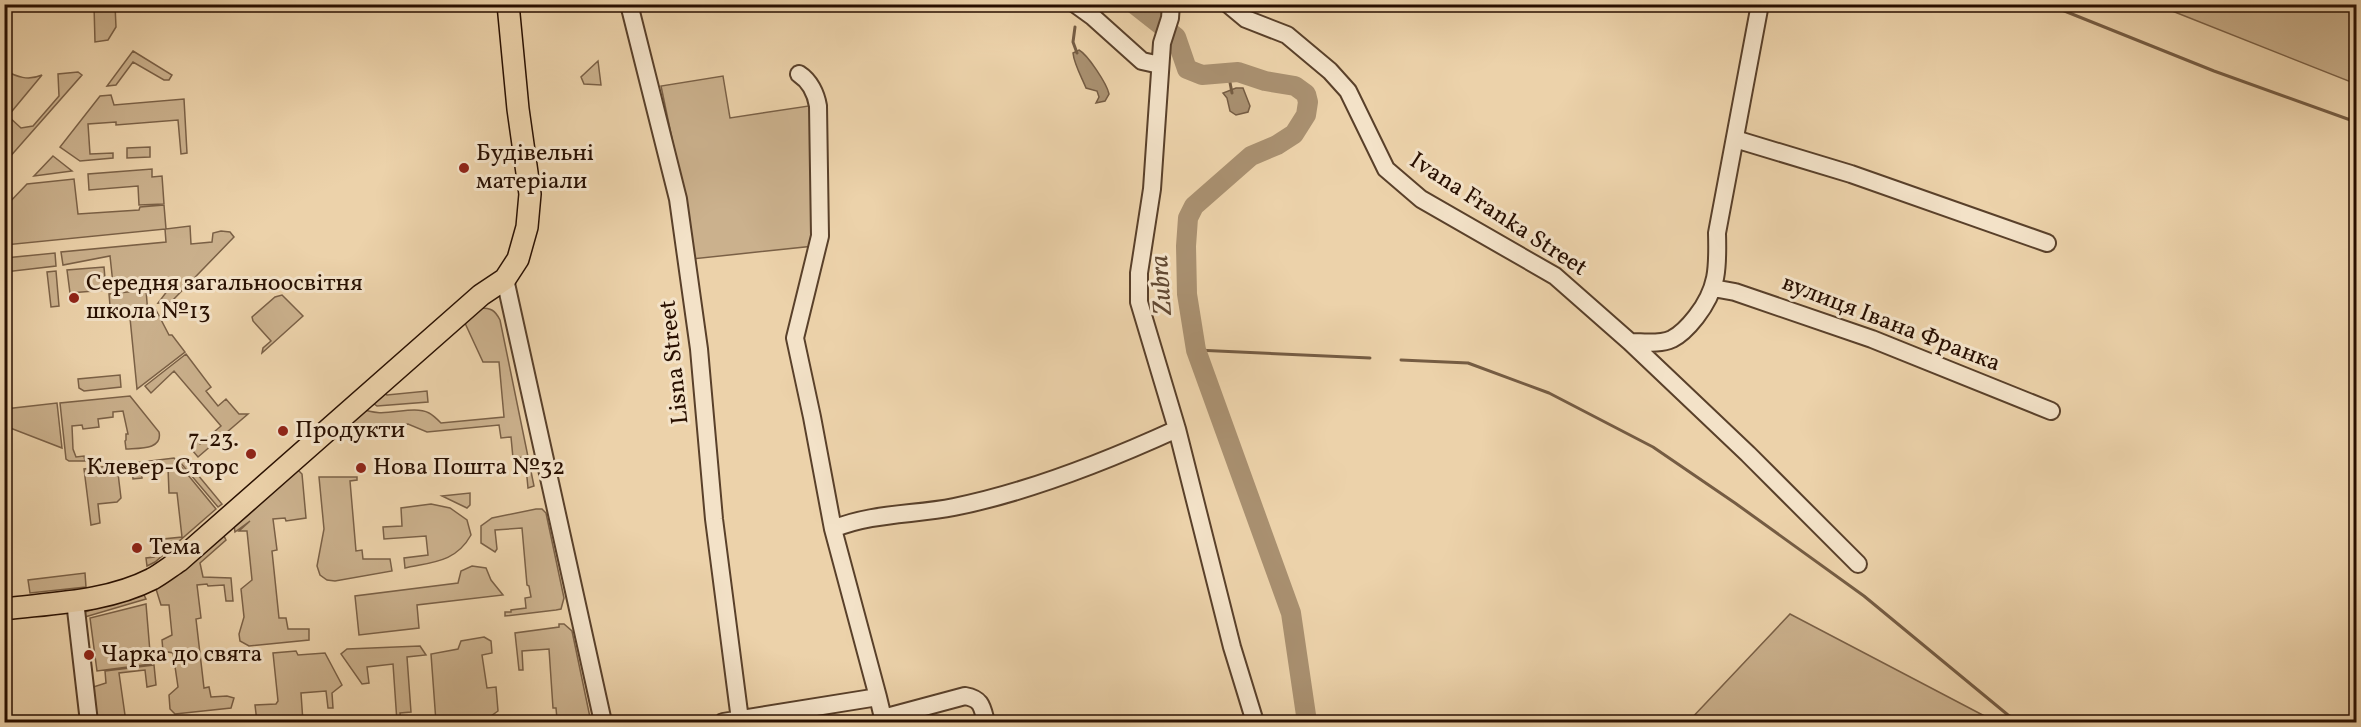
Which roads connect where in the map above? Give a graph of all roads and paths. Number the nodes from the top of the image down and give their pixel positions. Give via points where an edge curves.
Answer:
1 (508, 4) edge
2 (629, 4) edge
3 (1075, 4) edge
4 (1228, 4) edge
5 (1760, 4) edge
6 (1170, 11) edge
7 (1160, 65) junction
8 (799, 74) dead end
9 (1736, 139) junction
10 (2047, 243) dead end
11 (505, 279) junction
12 (1713, 288) junction
13 (1630, 342) junction
14 (2051, 411) dead end
15 (1177, 429) junction
16 (833, 529) junction
17 (1858, 564) dead end
18 (75, 601) junction
19 (4, 609) edge
20 (879, 697) junction
21 (884, 720) edge
22 (731, 721) edge
23 (89, 723) edge
24 (603, 723) edge
25 (986, 723) edge
26 (1255, 723) edge

1 - 11 main road via 530,194 527,227 518,259
2 - 22 street, Lisna Street via 678,199 699,349
3 - 7 street via 1142,61
4 - 13 street, Ivana Franka Street via 1246,18 1287,35 1330,71 1347,91 1386,169 1421,199 1555,276
5 - 9 street
6 - 7 street
7 - 15 street via 1152,189 1138,273 1139,302
8 - 16 street via 811,86 818,106 820,236 795,338
9 - 10 street via 1851,174
9 - 12 street via 1717,233 1718,261
11 - 18 main road via 481,295 180,561 152,579 126,589
11 - 24 street
12 - 13 street via 1685,331 1655,343
12 - 14 street, вулиця Івана Франка via 1872,339
13 - 17 street, Ivana Franka Street
15 - 16 street via 1107,460 988,499 864,519
15 - 26 street
16 - 20 street
18 - 19 main road
18 - 23 street
20 - 21 street
20 - 22 street, Lisna Street
21 - 25 street via 965,696 975,698 982,706

